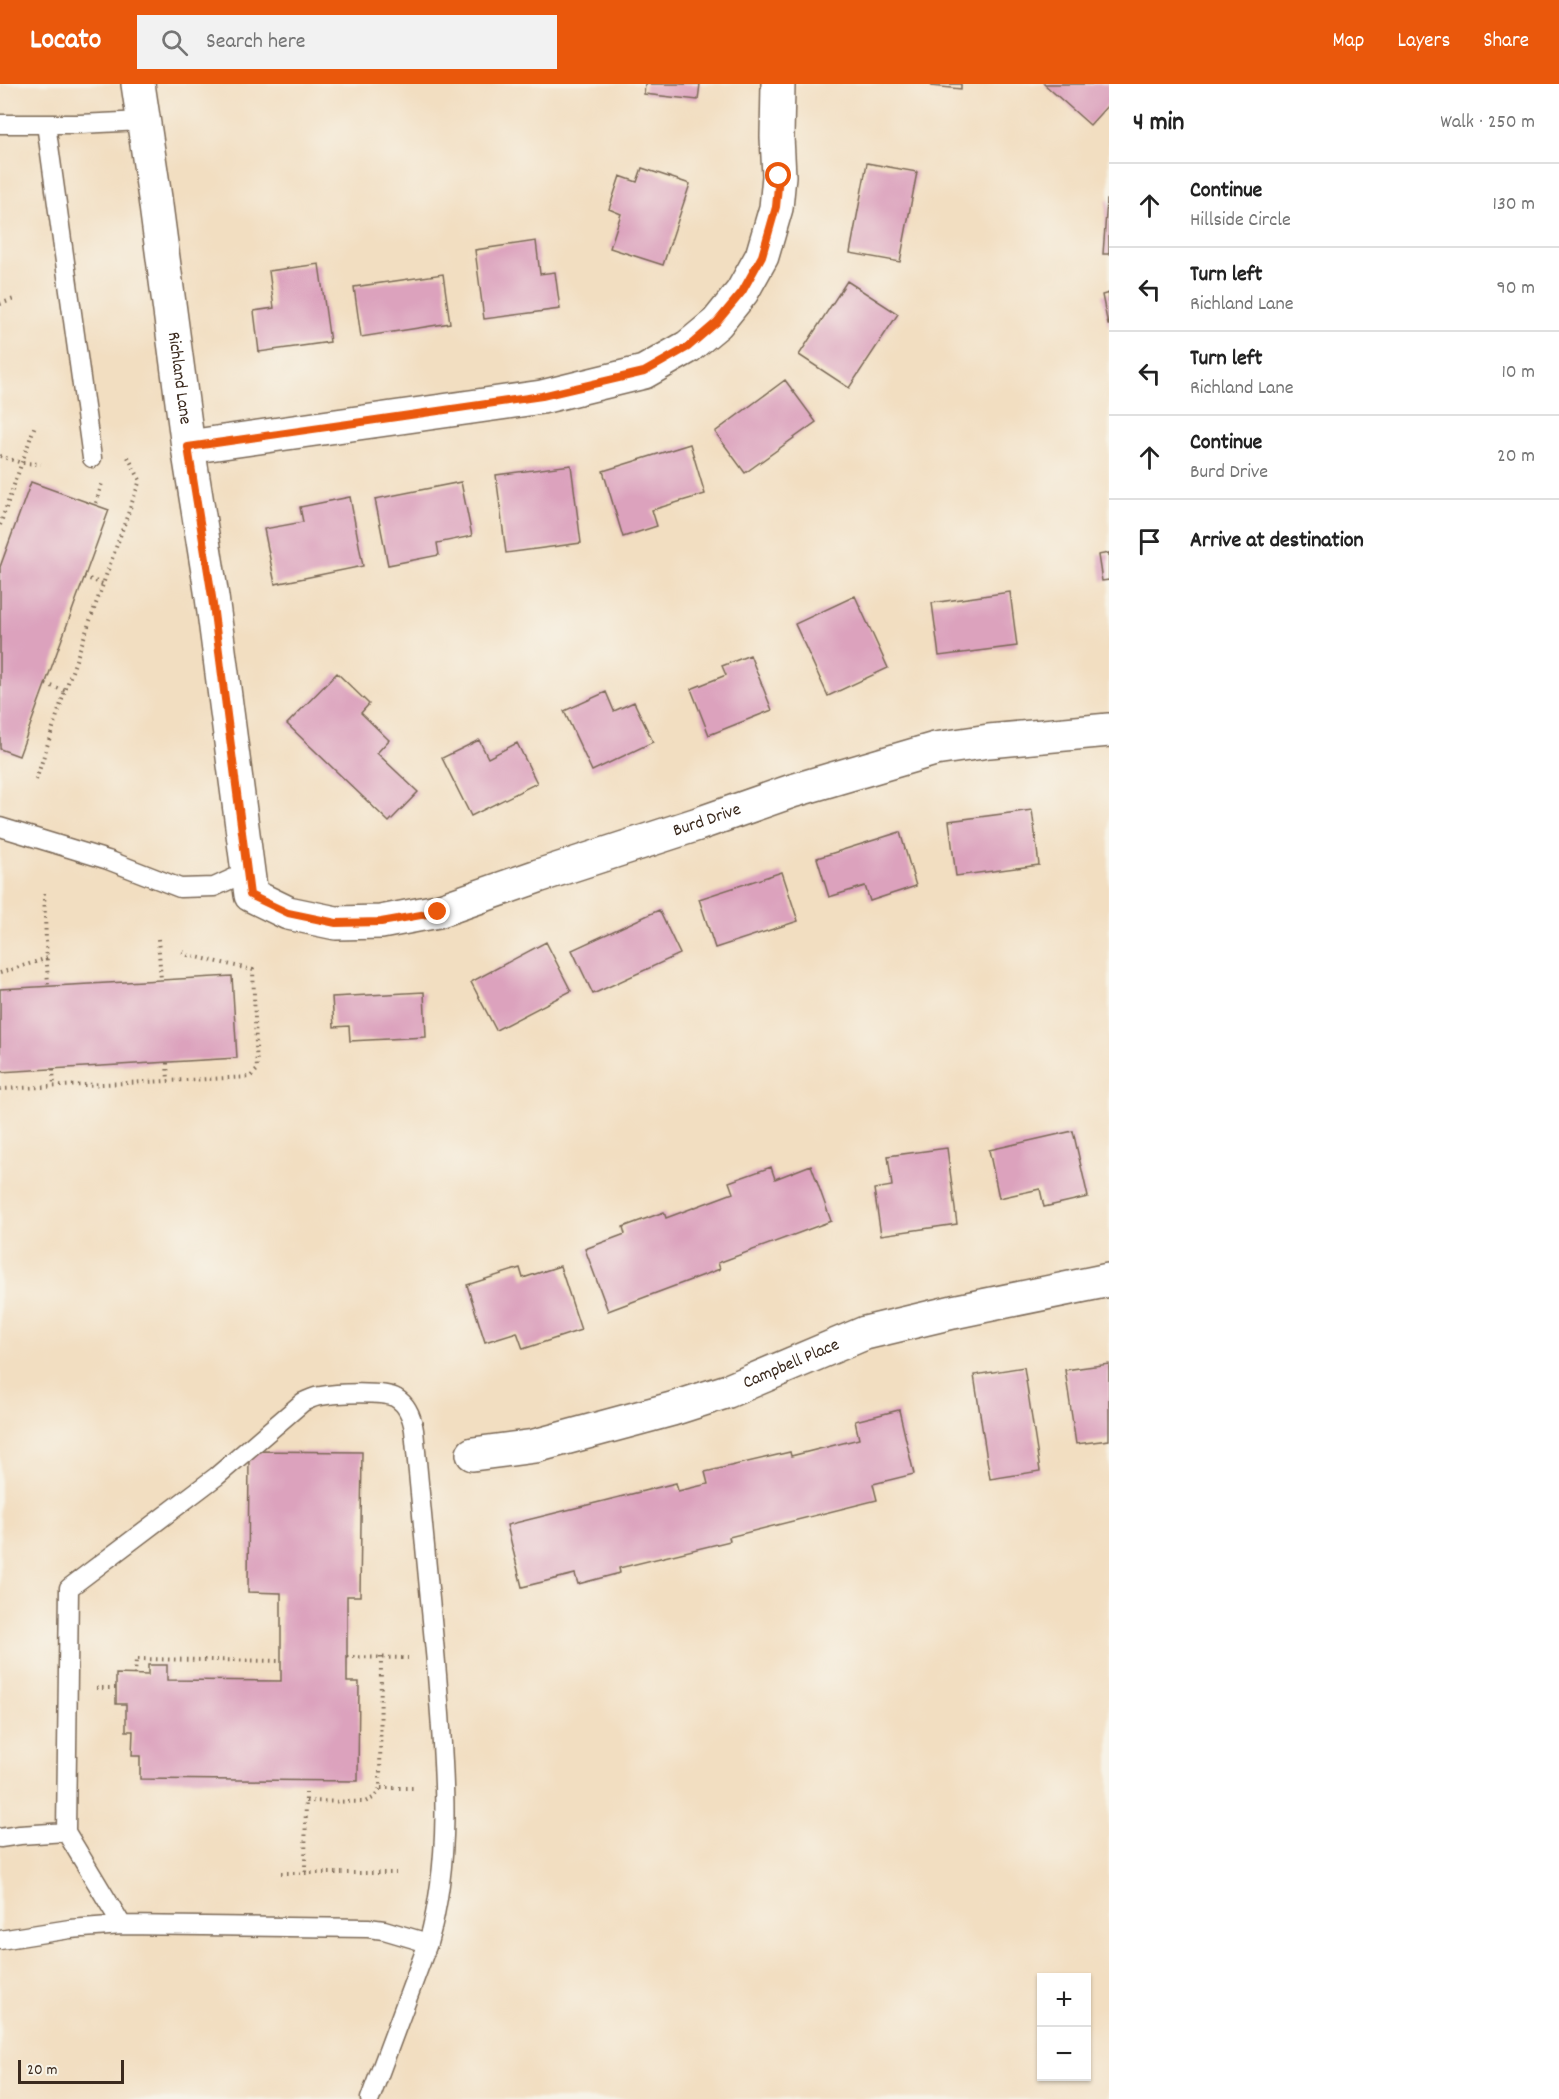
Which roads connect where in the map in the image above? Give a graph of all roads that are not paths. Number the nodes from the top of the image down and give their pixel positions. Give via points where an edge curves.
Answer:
1 (138, 84) edge
2 (778, 84) edge
3 (143, 121) junction
4 (0, 124) edge
5 (46, 124) junction
6 (188, 447) junction
7 (92, 458) dead end
8 (1109, 730) edge
9 (0, 827) edge
10 (247, 872) junction
11 (310, 918) joint
12 (1109, 1280) edge
13 (473, 1454) dead end
14 (66, 1832) junction
15 (0, 1838) edge
16 (122, 1925) junction
17 (0, 1940) edge
18 (428, 1943) junction
19 (370, 2099) edge

1 - 3 street, Richland Lane
2 - 6 street via 779,176 776,207 762,256 736,300 688,347 644,372 542,396
3 - 5 lane
3 - 6 street, Richland Lane
4 - 5 lane
5 - 7 lane
6 - 10 street, Richland Lane via 212,597
8 - 11 street, Burd Drive via 935,749 792,791 438,912 381,922 336,923
9 - 10 lane via 108,860 180,888 214,887
10 - 11 street, Richland Lane via 250,895 288,913
12 - 13 street, Campbell Place via 865,1333 728,1391 672,1409 535,1446
14 - 15 lane
14 - 16 lane
14 - 18 lane via 69,1588 217,1476 303,1402 319,1396 389,1395 406,1406 412,1416 445,1777 440,1890
16 - 17 lane
16 - 18 lane via 368,1928
18 - 19 lane

